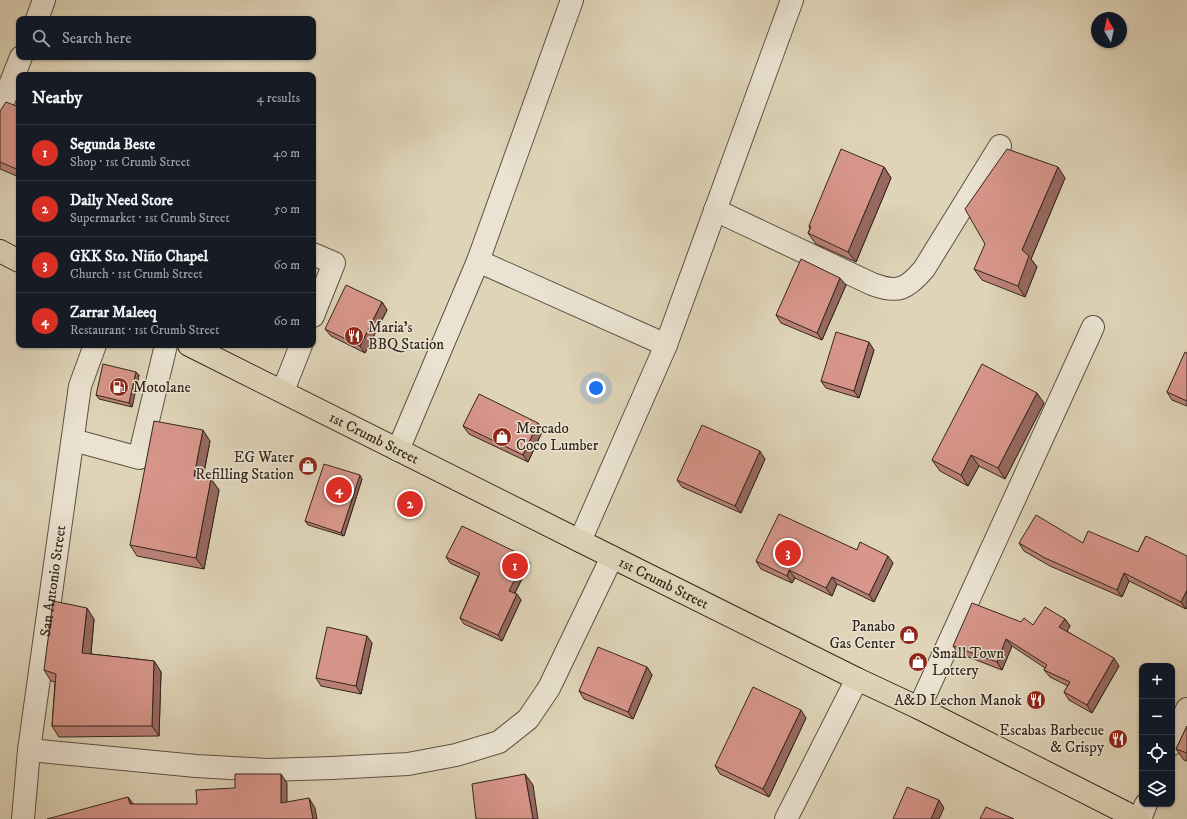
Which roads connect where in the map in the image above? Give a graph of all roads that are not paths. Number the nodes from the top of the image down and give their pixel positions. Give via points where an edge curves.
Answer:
1 (44, 0) edge
2 (572, 0) edge
3 (792, 0) edge
4 (38, 16) edge
5 (20, 60) edge
6 (0, 110) edge
7 (1000, 146) dead end
8 (715, 210) junction
9 (0, 251) edge
10 (316, 255) edge
11 (16, 259) edge
12 (478, 261) junction
13 (316, 308) edge
14 (1094, 327) dead end
15 (666, 345) junction
16 (94, 348) edge
17 (165, 348) edge
18 (201, 348) edge
19 (300, 348) edge
20 (282, 391) junction
21 (73, 440) junction
22 (398, 450) junction
23 (580, 541) junction
24 (612, 557) junction
25 (857, 679) junction
26 (919, 708) junction
27 (1187, 709) edge
28 (1175, 737) edge
29 (29, 750) junction
30 (1145, 807) edge
31 (23, 819) edge
32 (786, 819) edge
33 (1139, 819) edge

1 - 4 street
2 - 12 street
3 - 8 street
5 - 6 street
7 - 8 street via 924,269 905,287 882,288 872,284
8 - 15 street
9 - 11 main road
10 - 13 street via 334,263
12 - 15 street
12 - 22 street
14 - 26 street
15 - 23 street
16 - 21 street, San Antonio Street via 80,386
17 - 21 street via 139,458
18 - 20 main road, 1st Crumb Street
19 - 20 street
20 - 22 main road, 1st Crumb Street
21 - 29 street, San Antonio Street
22 - 23 main road, 1st Crumb Street
23 - 24 main road, 1st Crumb Street
24 - 25 main road, 1st Crumb Street
24 - 29 street via 549,688 528,718 499,742 456,755 408,764 274,770 196,766
25 - 26 main road, 1st Crumb Street
25 - 32 street
26 - 33 main road, 1st Crumb Street
27 - 28 street
29 - 31 street, San Antonio Street
30 - 33 street

